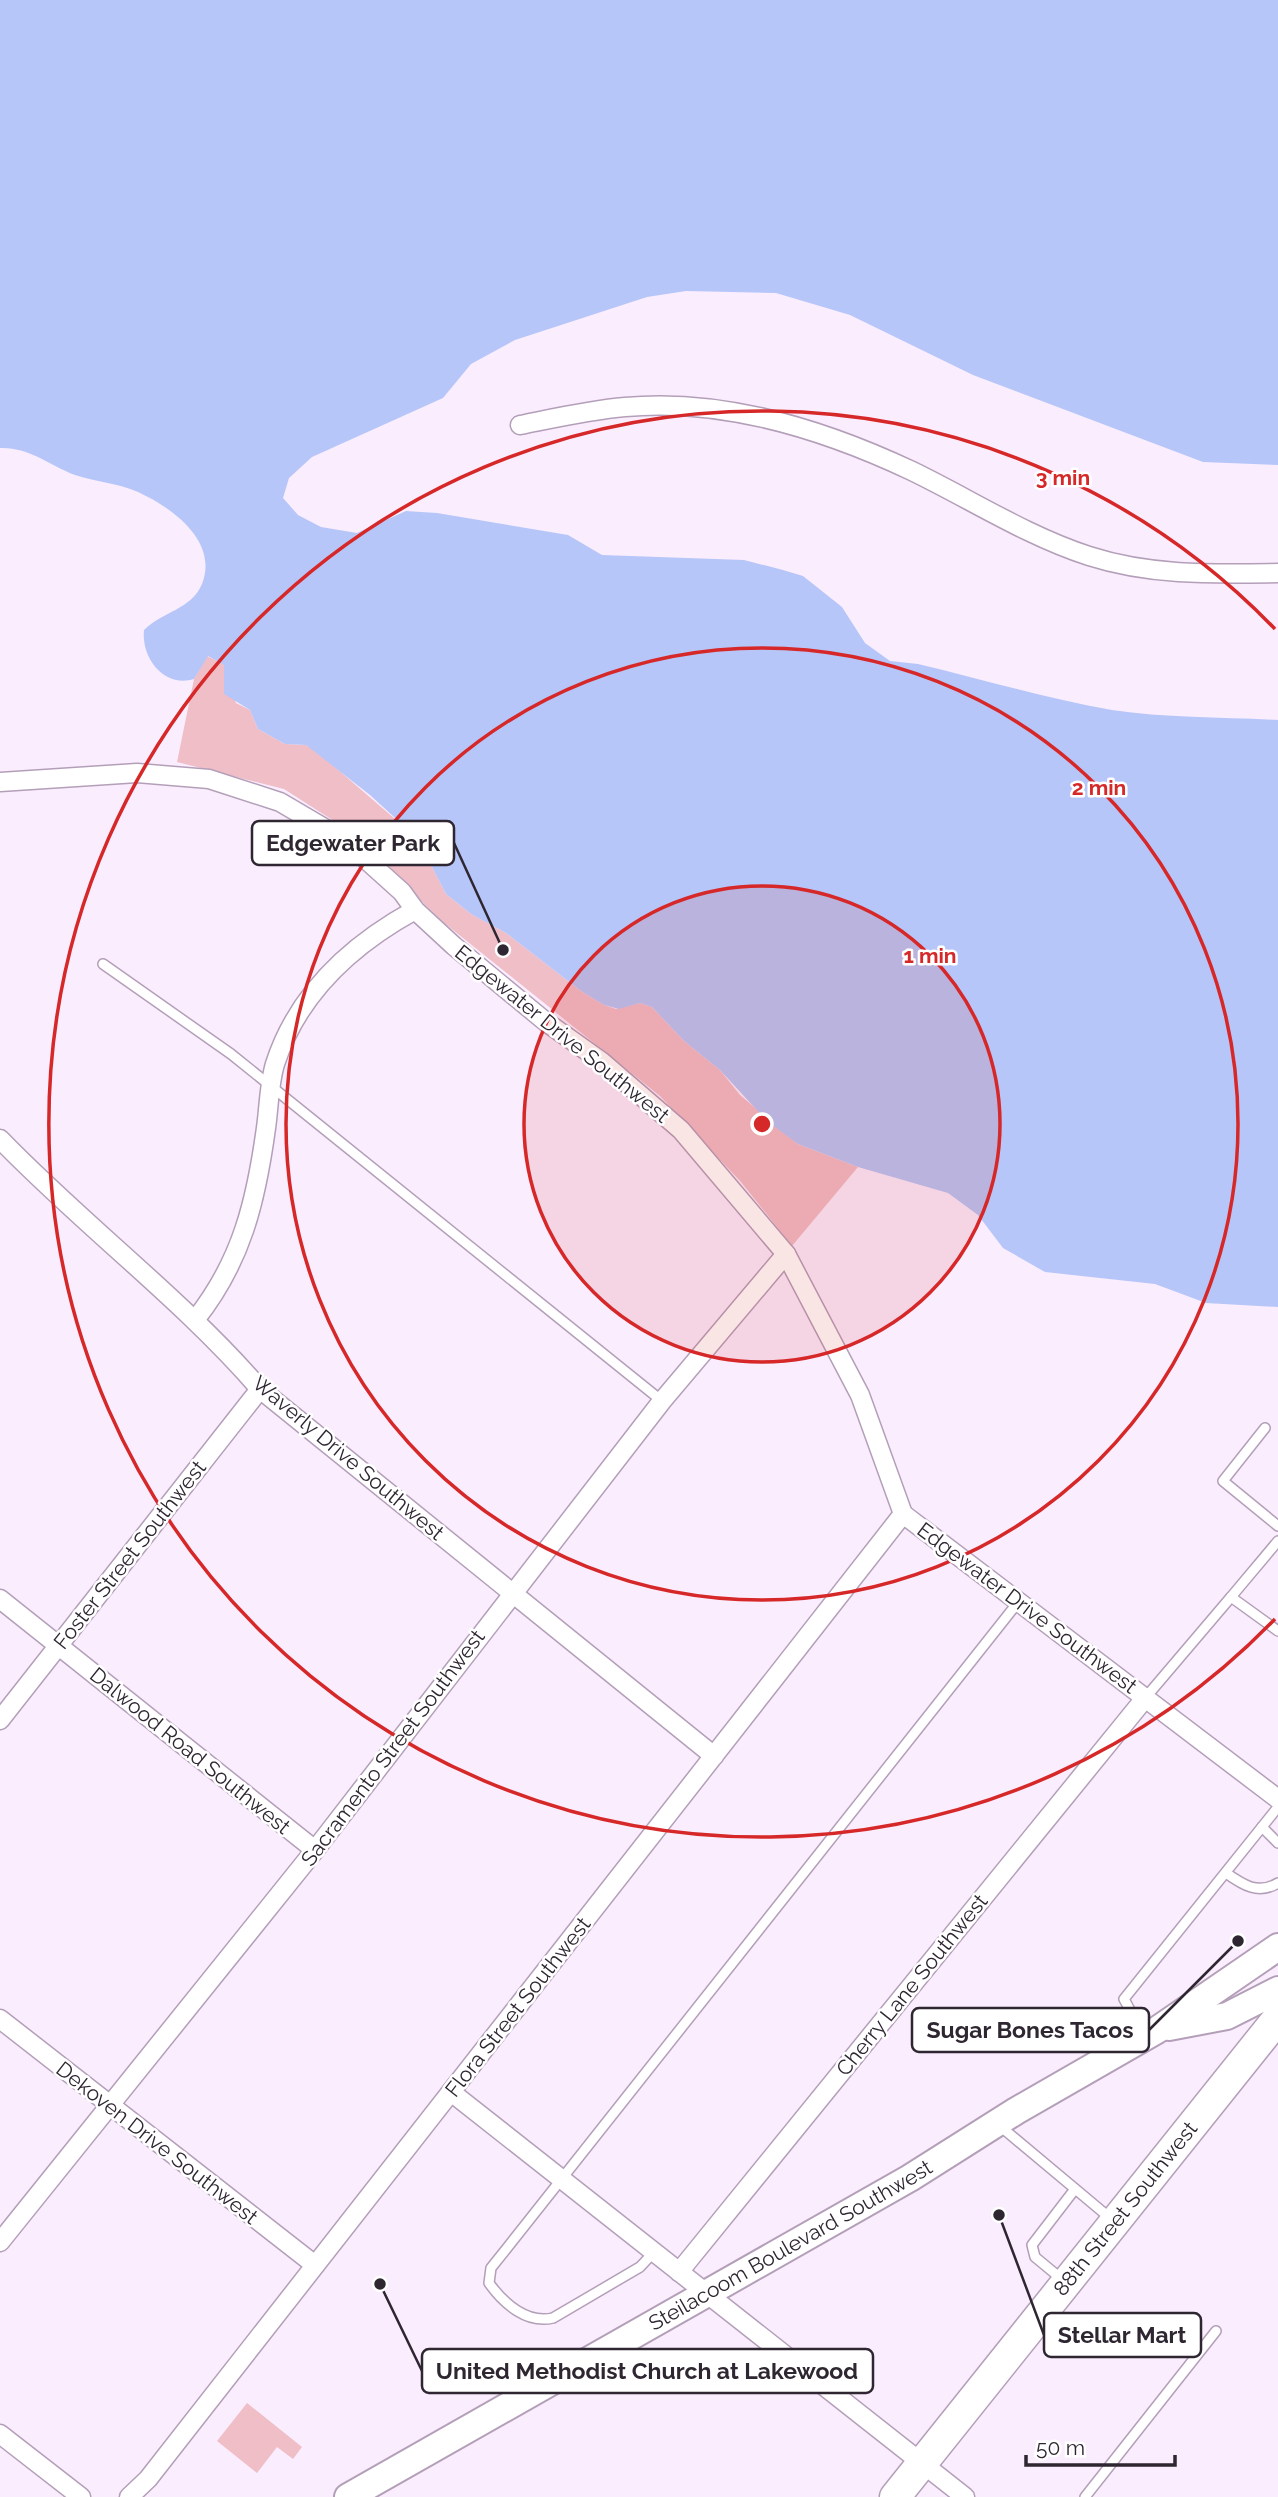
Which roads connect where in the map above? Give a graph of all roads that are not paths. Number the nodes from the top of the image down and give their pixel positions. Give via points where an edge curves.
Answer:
1 (520, 425) dead end
2 (1278, 573) edge
3 (0, 782) edge
4 (415, 910) junction
5 (103, 964) dead end
6 (271, 1087) junction
7 (0, 1139) edge
8 (786, 1254) junction
9 (195, 1320) junction
10 (260, 1390) junction
11 (662, 1401) junction
12 (1265, 1428) dead end
13 (904, 1514) junction
14 (1278, 1526) edge
15 (1278, 1541) edge
16 (512, 1592) junction
17 (1231, 1597) junction
18 (0, 1599) edge
19 (1019, 1601) junction
20 (1278, 1631) edge
21 (59, 1645) junction
22 (1146, 1698) junction
23 (0, 1720) edge
24 (714, 1756) junction
25 (1278, 1800) edge
26 (1278, 1807) edge
27 (1262, 1828) junction
28 (1278, 1843) edge
29 (315, 1850) junction
30 (1226, 1873) junction
31 (1278, 1883) edge
32 (1278, 1947) edge
33 (1278, 1990) edge
34 (1278, 2018) edge
35 (0, 2019) edge
36 (1151, 2033) junction
37 (451, 2092) junction
38 (108, 2106) junction
39 (997, 2123) junction
40 (561, 2179) junction
41 (1075, 2189) junction
42 (1115, 2222) junction
43 (0, 2242) edge
44 (654, 2252) junction
45 (315, 2265) junction
46 (679, 2272) junction
47 (1066, 2282) junction
48 (706, 2293) junction
49 (1216, 2331) dead end
50 (0, 2434) edge
51 (921, 2464) junction
52 (81, 2497) edge
53 (129, 2497) edge
54 (348, 2497) edge
55 (895, 2497) edge
56 (965, 2497) edge
57 (1085, 2497) edge

1 - 2 street via 625,407 684,406 762,419 876,455 1088,556 1163,573
3 - 4 street, Edgewater Drive Southwest via 137,773 209,779 301,811 343,839 402,892
4 - 6 street via 374,932 314,992 283,1043
4 - 8 street, Edgewater Drive Southwest via 464,955 666,1116
5 - 6 lane
6 - 9 street via 247,1228 218,1292
6 - 11 lane
7 - 9 street, Waverly Drive Southwest via 78,1217
8 - 11 street, Sacramento Street Southwest
8 - 13 street, Edgewater Drive Southwest via 860,1395
9 - 10 street, Waverly Drive Southwest
10 - 16 street, Waverly Drive Southwest
10 - 21 street, Foster Street Southwest
11 - 16 street, Sacramento Street Southwest
12 - 14 lane via 1223,1481
13 - 19 street, Edgewater Drive Southwest
13 - 24 street, Flora Street Southwest
15 - 17 lane
16 - 24 street, Waverly Drive Southwest
16 - 29 street, Sacramento Street Southwest
17 - 20 lane
17 - 22 lane
18 - 21 street, Dalwood Road Southwest
19 - 22 street, Edgewater Drive Southwest
19 - 40 lane
21 - 23 street, Foster Street Southwest
21 - 29 street, Dalwood Road Southwest
22 - 25 street, Edgewater Drive Southwest
22 - 46 street, Cherry Lane Southwest
24 - 37 street, Flora Street Southwest
26 - 27 lane
27 - 28 lane
27 - 30 lane
29 - 38 street, Sacramento Street Southwest
30 - 31 lane via 1252,1888
30 - 36 lane via 1124,1999
32 - 36 main road, Steilacoom Boulevard Southwest
33 - 36 main road, Steilacoom Boulevard Southwest via 1227,2016
34 - 42 main road, 88th Street Southwest
35 - 38 street, Dekoven Drive Southwest
36 - 39 main road, Steilacoom Boulevard Southwest
37 - 40 street
37 - 45 street, Flora Street Southwest
38 - 43 street, Sacramento Street Southwest
38 - 45 street, Dekoven Drive Southwest
39 - 41 lane
39 - 48 main road, Steilacoom Boulevard Southwest via 910,2178
40 - 44 street
40 - 44 lane via 489,2275 494,2291 527,2319 553,2318 640,2267
41 - 42 lane
41 - 47 lane via 1032,2245 1035,2257
42 - 47 main road, 88th Street Southwest
44 - 46 street
45 - 53 street, Flora Street Southwest via 148,2479
46 - 48 street
47 - 51 main road, 88th Street Southwest
48 - 51 street
48 - 54 main road, Steilacoom Boulevard Southwest
49 - 57 lane
50 - 52 street
51 - 55 main road, 88th Street Southwest
51 - 56 street

